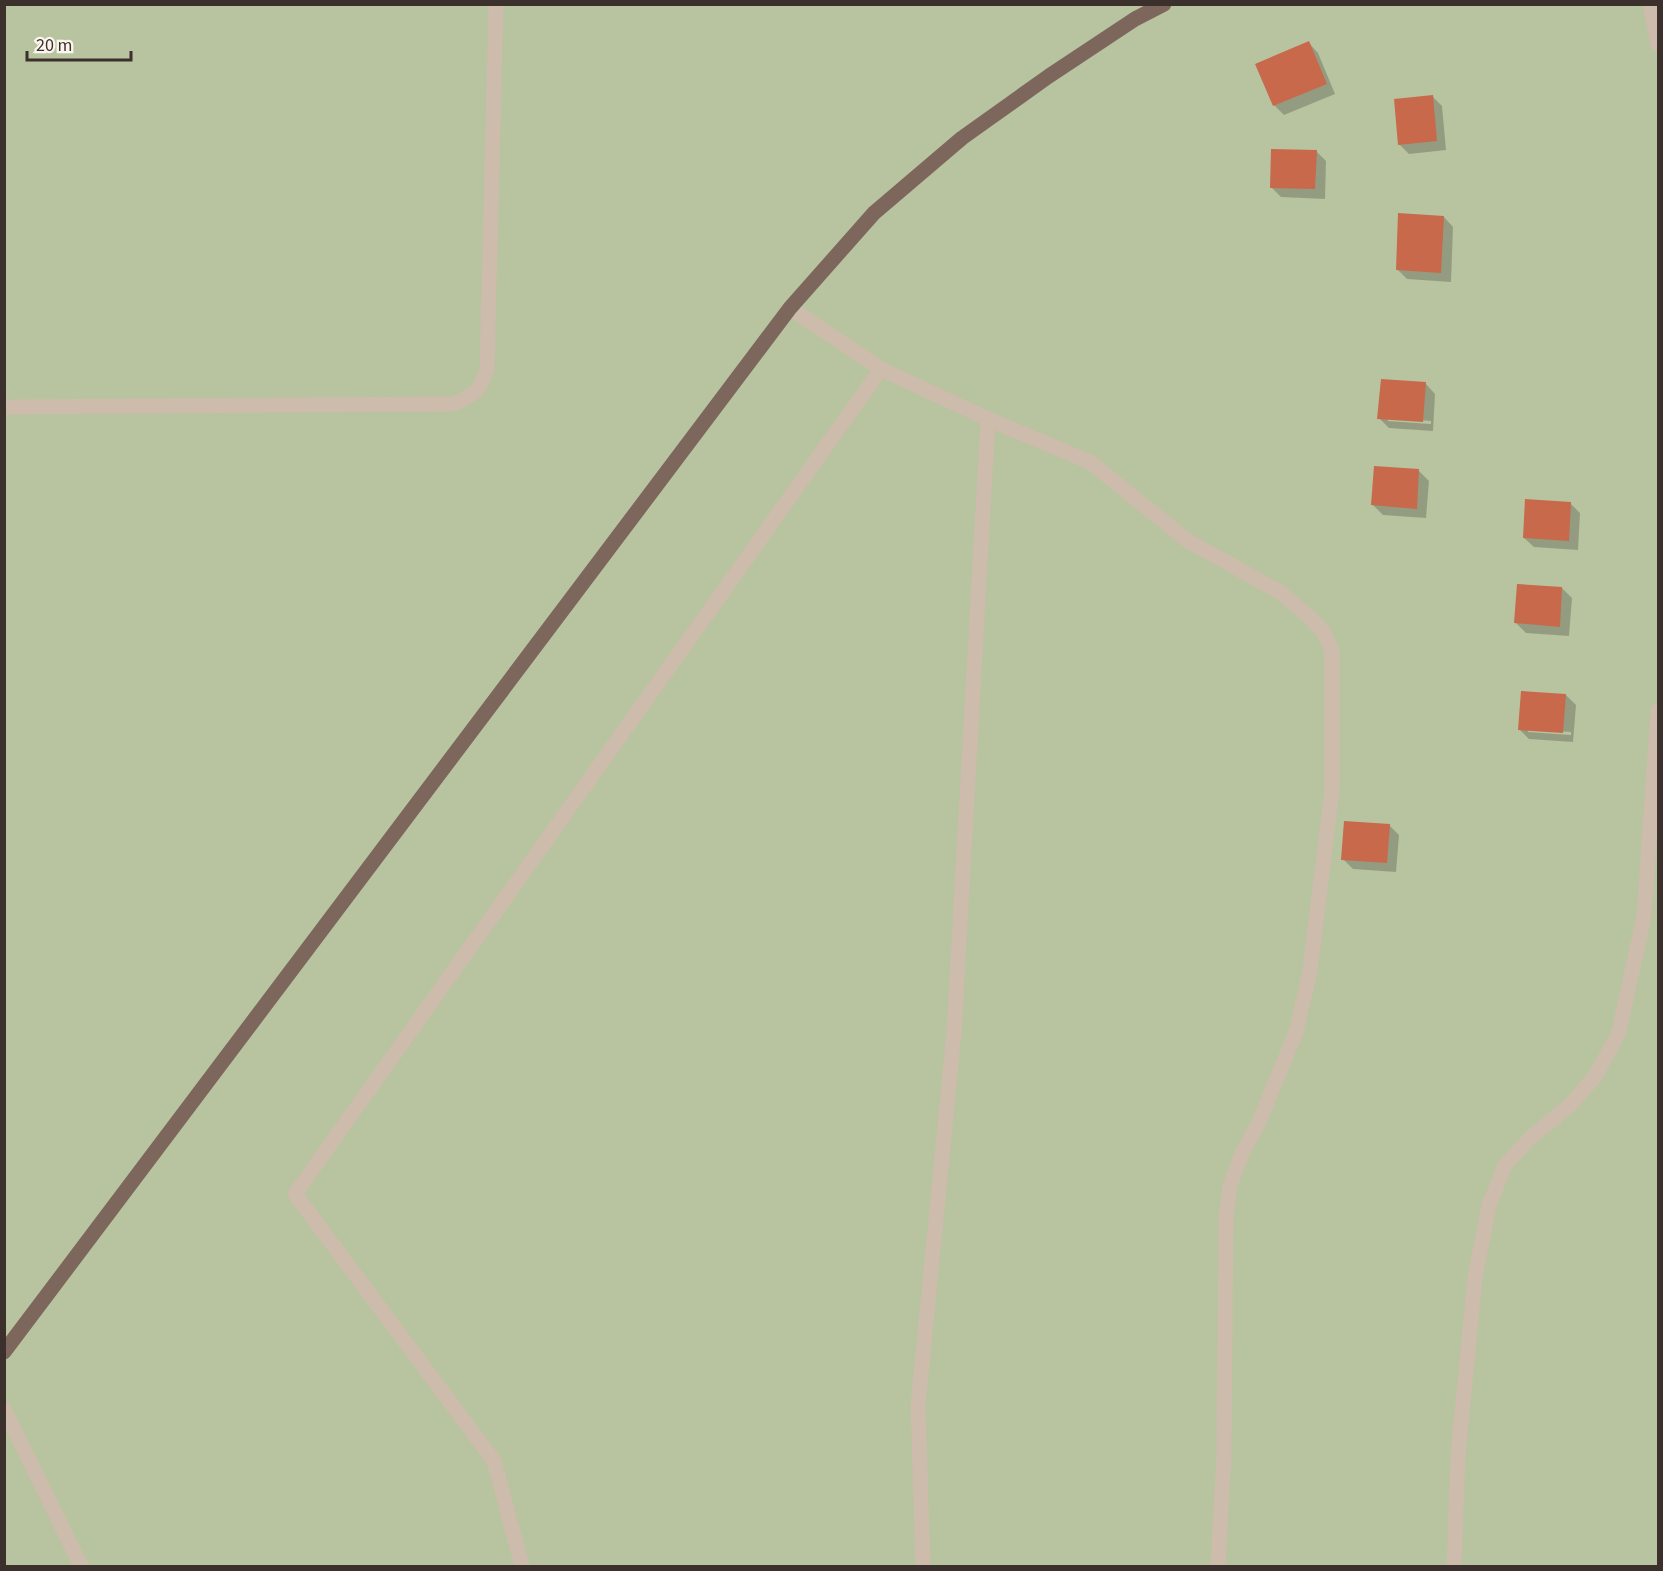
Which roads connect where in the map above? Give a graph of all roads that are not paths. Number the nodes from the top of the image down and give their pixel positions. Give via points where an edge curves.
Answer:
1 (496, 4) edge
2 (1164, 4) edge
3 (1650, 4) edge
4 (1659, 44) edge
5 (790, 308) junction
6 (881, 369) junction
7 (4, 407) edge
8 (988, 419) junction
9 (1659, 711) edge
10 (4, 1352) edge
11 (4, 1409) edge
12 (81, 1566) edge
13 (522, 1566) edge
14 (923, 1566) edge
15 (1218, 1566) edge
16 (1454, 1566) edge

1 - 7 street via 487,369 482,386 473,395 454,404
2 - 5 main road via 1068,64 962,138 874,213
3 - 4 street
5 - 6 street
5 - 10 main road
6 - 8 street
6 - 13 street via 296,1194 494,1461
8 - 14 street via 954,1032 918,1406
8 - 15 street via 1089,462 1188,541 1280,592 1323,631 1332,651 1332,790 1310,971 1296,1032 1238,1164 1226,1217 1224,1455
9 - 16 street via 1644,916 1619,1032 1596,1075 1571,1104 1505,1165 1489,1206 1475,1277 1458,1456
11 - 12 street

